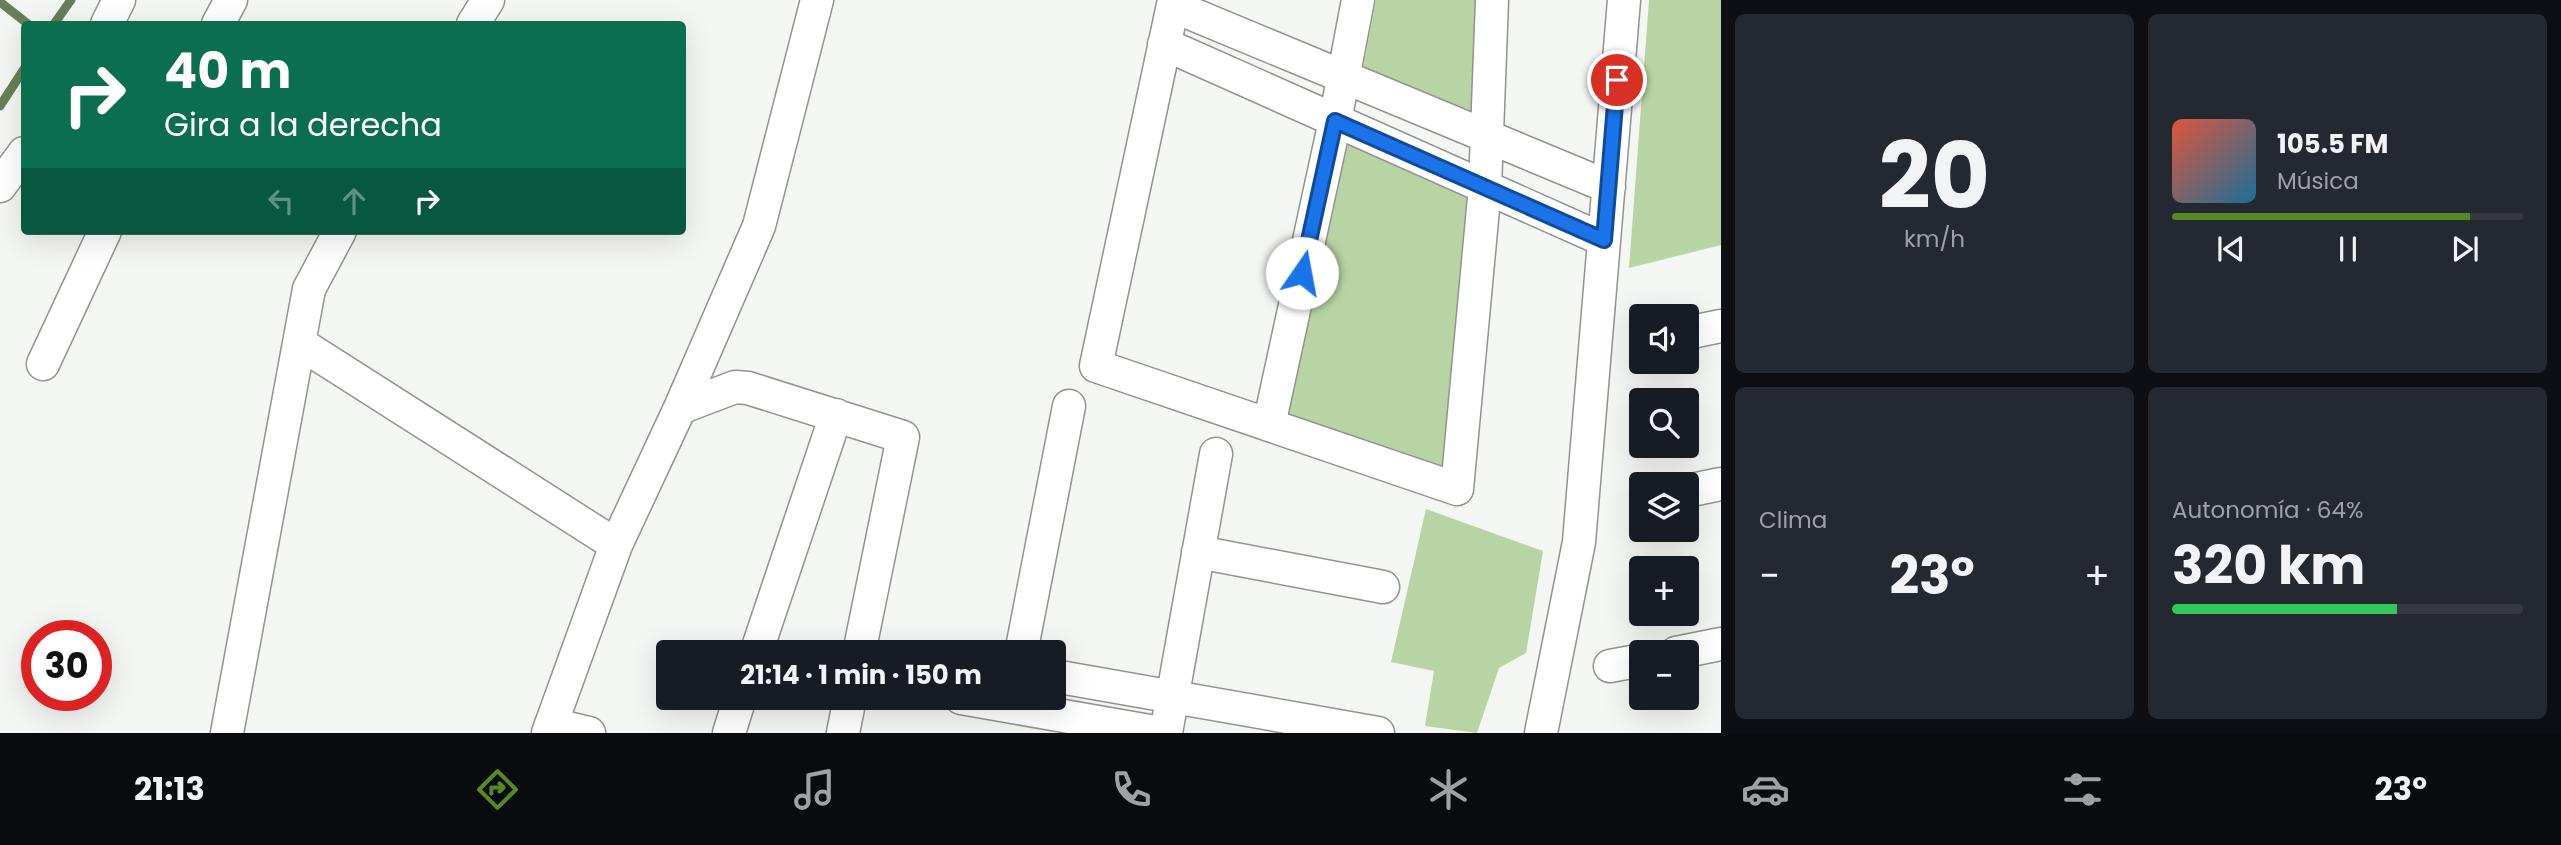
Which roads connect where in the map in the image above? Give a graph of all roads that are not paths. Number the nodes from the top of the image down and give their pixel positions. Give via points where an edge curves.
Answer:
1 (119, 0) edge
2 (231, 0) edge
3 (817, 0) edge
4 (1358, 0) edge
5 (1492, 0) edge
6 (1624, 0) edge
7 (1174, 3) edge
8 (108, 21) edge
9 (220, 21) edge
10 (1164, 44) junction
11 (1343, 76) junction
12 (1335, 121) junction
13 (1486, 136) junction
14 (21, 157) edge
15 (0, 186) edge
16 (1485, 187) junction
17 (1609, 187) junction
18 (103, 235) edge
19 (338, 235) edge
20 (1604, 240) junction
21 (1721, 326) edge
22 (1699, 331) edge
23 (300, 344) junction
24 (43, 364) dead end
25 (1069, 406) dead end
26 (680, 408) junction
27 (836, 415) junction
28 (1269, 425) junction
29 (1216, 454) dead end
30 (1721, 484) edge
31 (1699, 489) edge
32 (616, 545) junction
33 (1198, 552) junction
34 (1383, 586) dead end
35 (760, 640) edge
36 (862, 640) edge
37 (1024, 640) edge
38 (1721, 644) edge
39 (1699, 648) edge
40 (1629, 662) edge
41 (1610, 666) dead end
42 (1066, 678) edge
43 (1172, 697) junction
44 (736, 710) edge
45 (848, 710) edge
46 (1048, 710) edge
47 (550, 728) edge
48 (228, 733) edge
49 (589, 733) edge
50 (729, 733) edge
51 (843, 733) edge
52 (1164, 733) edge
53 (1378, 733) edge
54 (1541, 733) edge

1 - 8 street
2 - 9 street
3 - 26 street via 759,226
4 - 11 street
5 - 13 street
6 - 17 street
7 - 10 street
7 - 11 street
10 - 12 street
10 - 28 street via 1096,366
11 - 12 street
11 - 13 street
12 - 16 street
12 - 28 street
13 - 16 street
13 - 17 street
14 - 15 street
16 - 20 street
16 - 28 street via 1457,489
17 - 20 street
18 - 24 street
19 - 23 street via 309,289
20 - 54 street via 1579,542
21 - 22 street
23 - 32 street
23 - 48 street
25 - 37 street
26 - 27 street via 736,387
26 - 32 street
27 - 35 street
27 - 36 street via 903,437
29 - 33 street
30 - 31 street
32 - 47 street
33 - 34 street
33 - 43 street
38 - 39 street
40 - 41 street
42 - 43 street
43 - 52 street
43 - 53 street
44 - 50 street
45 - 51 street
46 - 52 street
47 - 49 street

